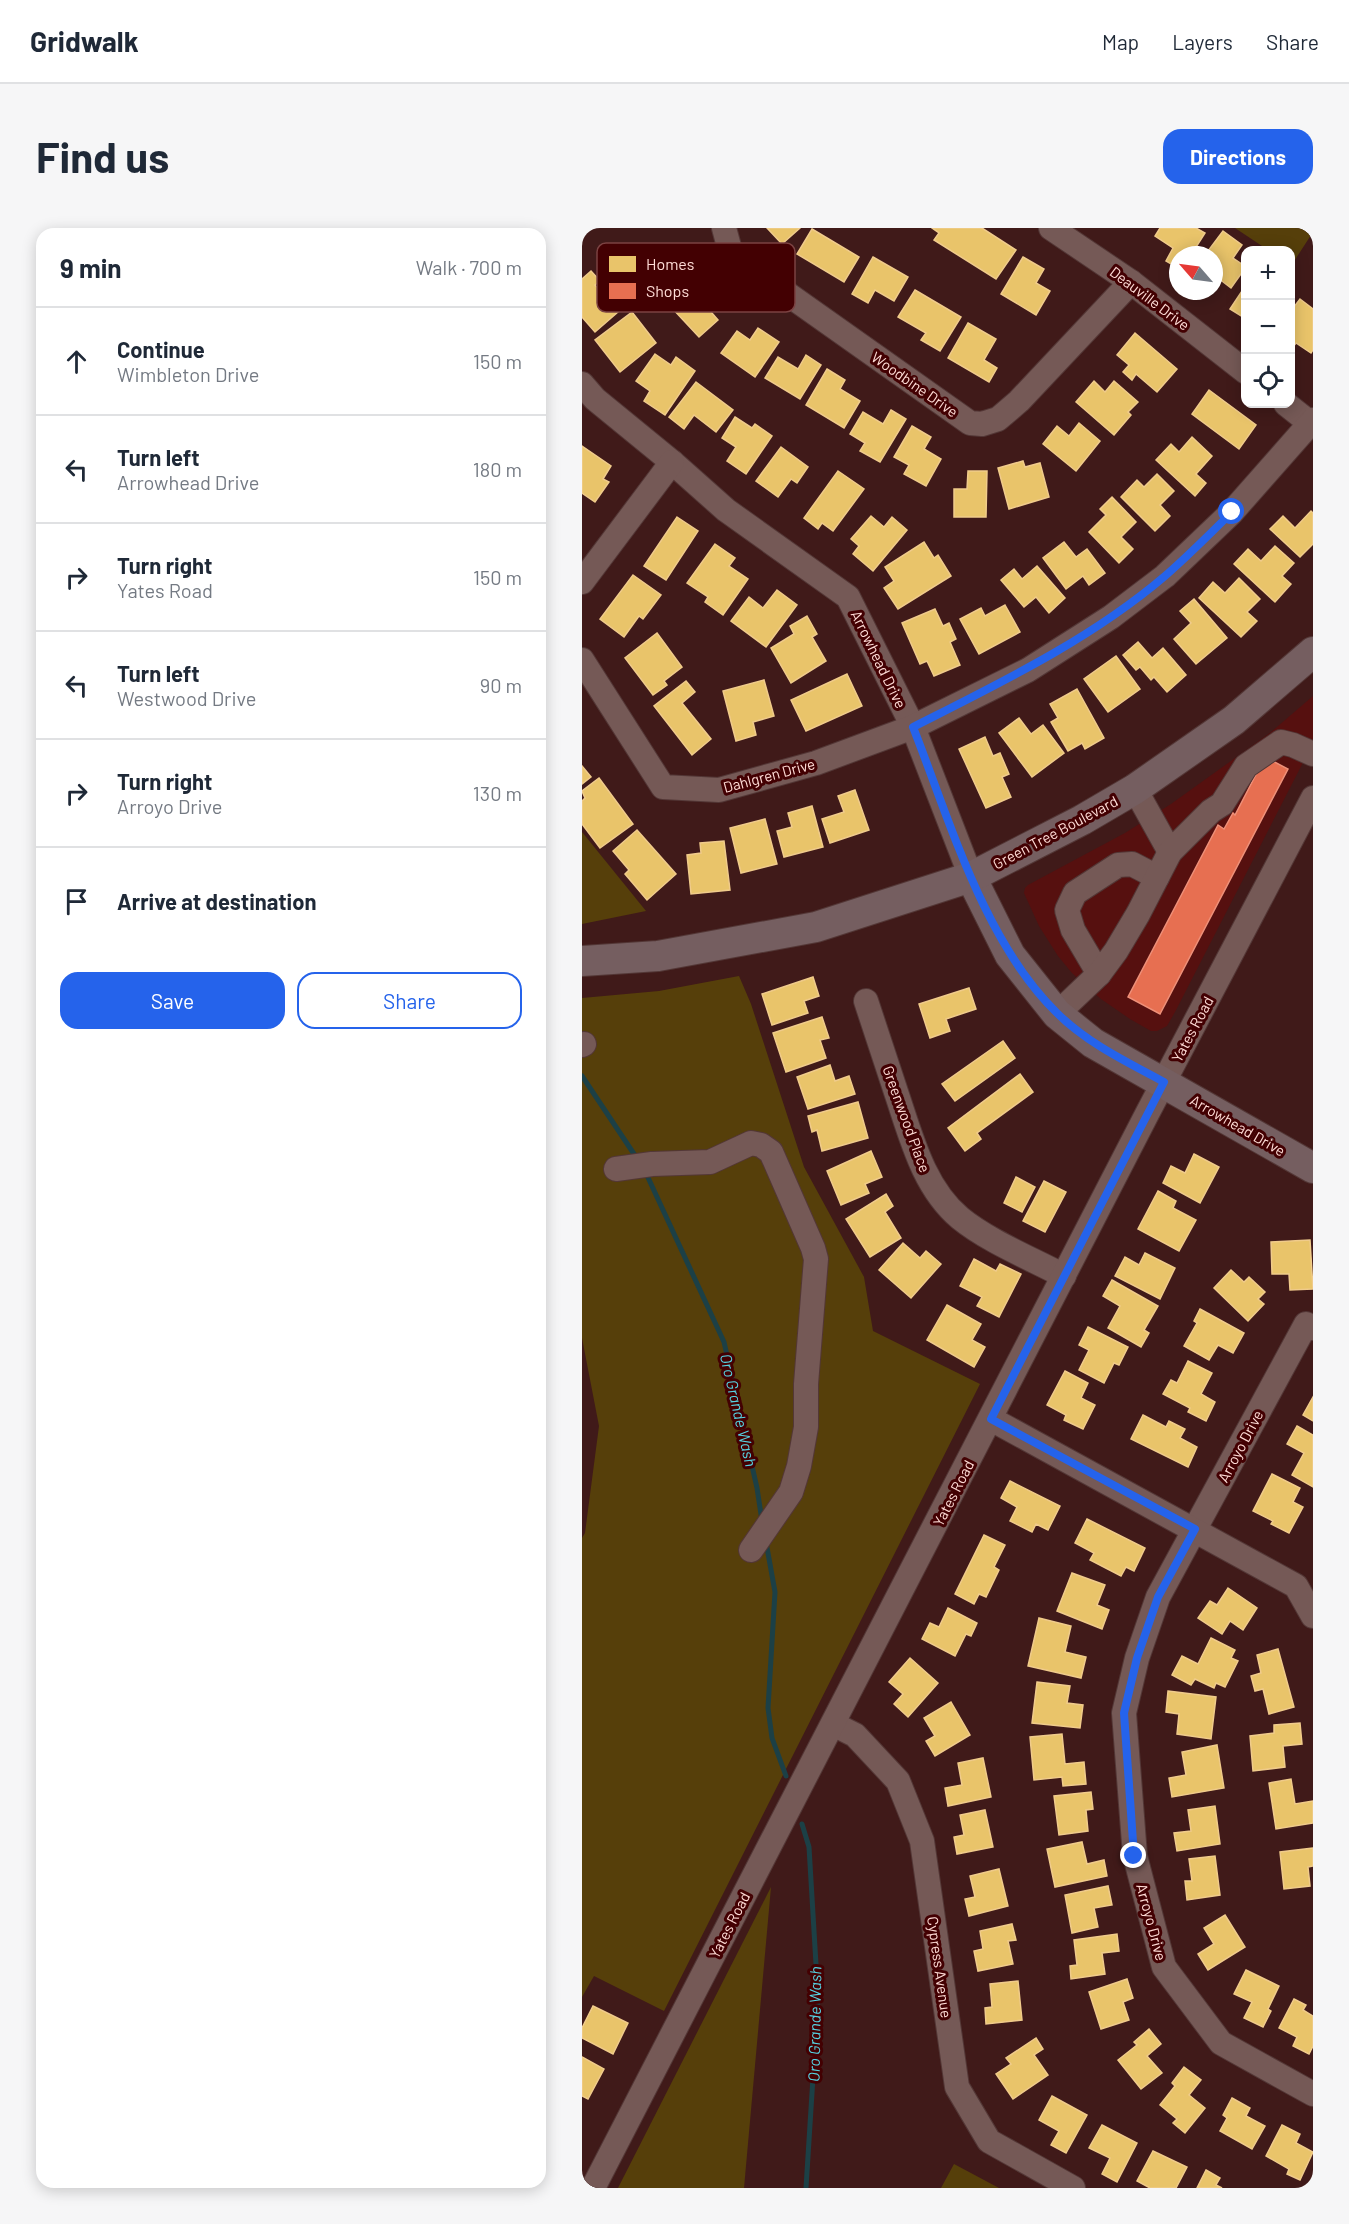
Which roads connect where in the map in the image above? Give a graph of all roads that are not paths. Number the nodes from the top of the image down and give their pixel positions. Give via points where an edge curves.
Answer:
1 (724, 228) edge
2 (1051, 228) edge
3 (728, 243) edge
4 (1131, 282) junction
5 (795, 299) edge
6 (1241, 369) edge
7 (582, 384) edge
8 (1292, 408) edge
9 (1312, 421) edge
10 (672, 462) junction
11 (582, 582) edge
12 (1313, 652) edge
13 (582, 660) edge
14 (913, 727) junction
15 (1313, 754) edge
16 (1135, 789) junction
17 (1313, 798) edge
18 (1170, 852) junction
19 (971, 877) junction
20 (1157, 877) junction
21 (582, 961) edge
22 (1099, 974) junction
23 (866, 1001) dead end
24 (1057, 1014) junction
25 (1164, 1082) junction
26 (1313, 1168) edge
27 (616, 1169) dead end
28 (1064, 1276) junction
29 (1309, 1326) edge
30 (991, 1419) junction
31 (1195, 1529) junction
32 (752, 1550) dead end
33 (1313, 1616) edge
34 (833, 1724) junction
35 (1313, 2094) edge
36 (593, 2188) edge
37 (1073, 2188) edge

1 - 3 street, Woodbine Drive
2 - 4 street, Deauville Drive
4 - 5 street, Woodbine Drive via 1019,401 998,419 982,424 970,423
4 - 6 street, Deauville Drive
7 - 10 street, Arrowhead Drive
8 - 9 street
9 - 14 street via 1232,512 1165,576 1111,617 1028,670
10 - 11 street
10 - 14 street, Arrowhead Drive via 726,510 848,597
12 - 16 main road, Green Tree Boulevard via 1234,720
13 - 14 street, Dahlgren Drive via 663,787 719,790 816,763
14 - 19 street, Arrowhead Drive
15 - 18 street via 1281,742 1246,766 1222,804
16 - 18 street
16 - 19 main road, Green Tree Boulevard
17 - 25 street, Yates Road
18 - 20 street
19 - 21 main road, Green Tree Boulevard via 816,927 658,956
19 - 24 main road, Arrowhead Drive via 1010,955
20 - 22 street
20 - 22 street via 1132,864 1118,865 1075,893 1067,910 1073,930
22 - 24 street
23 - 28 street, Greenwood Place via 910,1134 930,1181 943,1200 979,1231
24 - 25 main road, Arrowhead Drive via 1094,1043
25 - 26 main road, Arrowhead Drive
25 - 28 street, Yates Road
27 - 32 street via 710,1162 751,1143 761,1145 771,1152 813,1248 816,1259 806,1427 799,1466 790,1492
28 - 30 street, Yates Road
29 - 31 street, Arroyo Drive
30 - 31 street
30 - 34 street, Yates Road
31 - 33 street via 1296,1586
31 - 35 street, Arroyo Drive via 1158,1597 1124,1713 1134,1856 1164,1967 1171,1977 1221,2043
34 - 36 street, Yates Road
34 - 37 street, Cypress Avenue via 855,1735 898,1781 922,1841 957,2087 989,2141

